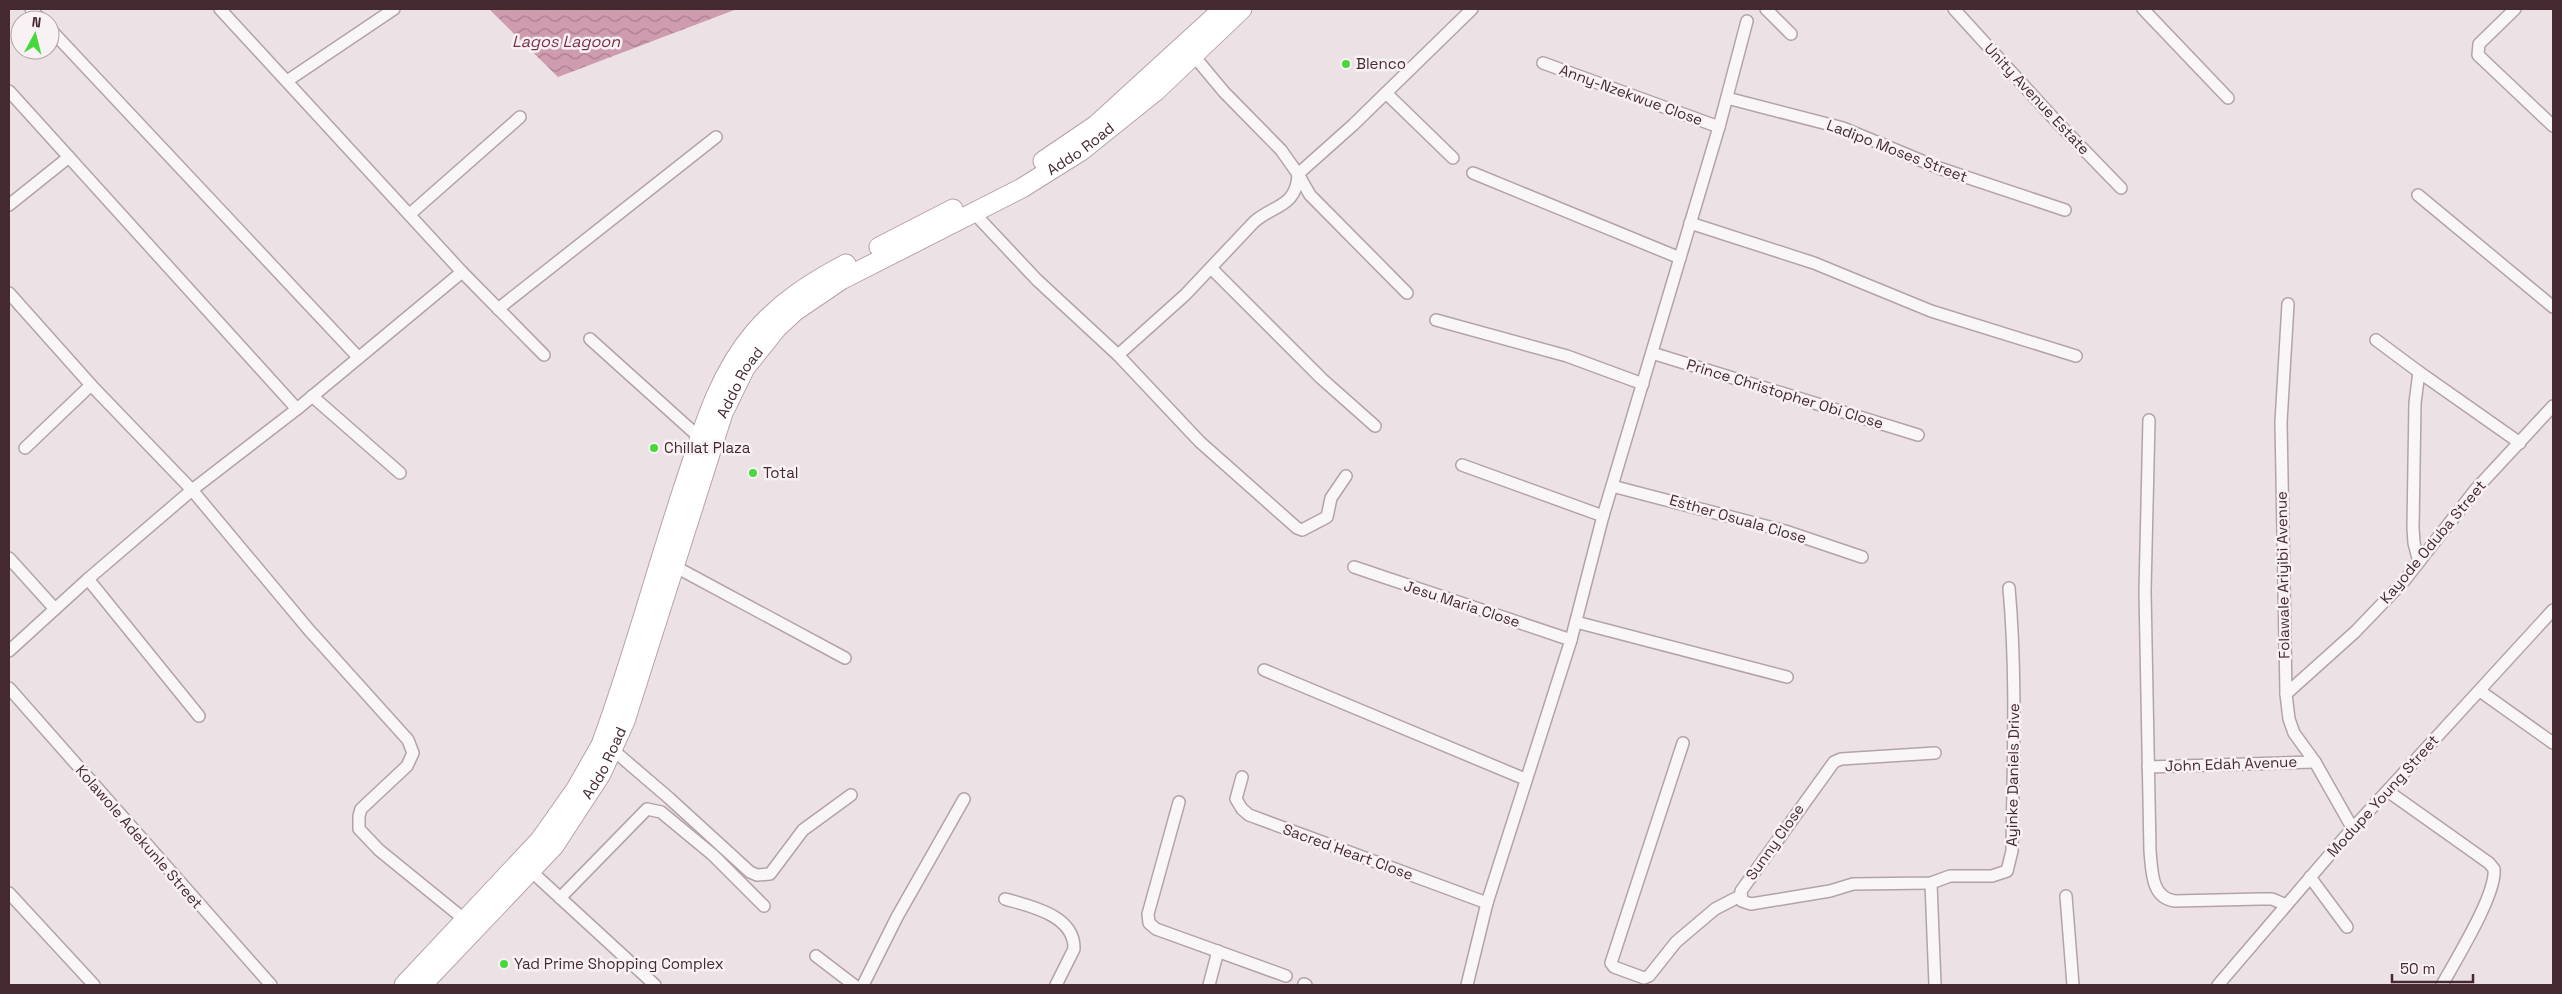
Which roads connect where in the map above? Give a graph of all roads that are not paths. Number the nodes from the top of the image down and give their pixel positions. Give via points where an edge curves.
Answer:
1 (220, 9) edge
2 (394, 9) edge
3 (1223, 9) edge
4 (1242, 9) edge
5 (1472, 9) edge
6 (1766, 9) edge
7 (1954, 9) edge
8 (2143, 9) edge
9 (2515, 9) edge
10 (1747, 21) dead end
11 (1791, 34) dead end
12 (60, 40) edge
13 (1194, 56) junction
14 (1544, 63) dead end
15 (288, 81) junction
16 (9, 91) edge
17 (1386, 92) junction
18 (1727, 98) junction
19 (2228, 98) dead end
20 (520, 116) dead end
21 (2553, 126) edge
22 (1719, 128) junction
23 (716, 137) dead end
24 (69, 157) junction
25 (1454, 158) dead end
26 (1473, 173) dead end
27 (1298, 174) junction
28 (2121, 188) dead end
29 (2418, 195) dead end
30 (9, 205) edge
31 (2065, 210) dead end
32 (973, 212) junction
33 (410, 214) junction
34 (1690, 223) junction
35 (1680, 258) junction
36 (1211, 268) junction
37 (462, 272) junction
38 (9, 293) edge
39 (1407, 293) dead end
40 (2288, 304) dead end
41 (2553, 307) edge
42 (498, 309) junction
43 (1436, 320) dead end
44 (590, 339) dead end
45 (2376, 340) dead end
46 (1652, 353) junction
47 (1118, 355) junction
48 (544, 356) dead end
49 (2076, 356) dead end
50 (358, 357) junction
51 (2419, 372) junction
52 (1642, 384) junction
53 (91, 385) junction
54 (312, 396) junction
55 (2553, 406) edge
56 (297, 409) junction
57 (2149, 420) dead end
58 (1375, 426) dead end
59 (1918, 435) dead end
60 (700, 438) junction
61 (2520, 443) junction
62 (24, 448) dead end
63 (1462, 465) dead end
64 (400, 473) dead end
65 (1346, 476) dead end
66 (1612, 486) junction
67 (192, 490) junction
68 (1603, 516) junction
69 (1862, 557) dead end
70 (9, 558) edge
71 (2419, 562) junction
72 (674, 566) junction
73 (1354, 568) dead end
74 (88, 580) junction
75 (2009, 588) dead end
76 (55, 609) junction
77 (2553, 610) edge
78 (1576, 622) junction
79 (1571, 640) junction
80 (9, 651) edge
81 (845, 658) dead end
82 (1264, 670) dead end
83 (1787, 677) dead end
84 (9, 688) edge
85 (2480, 691) junction
86 (2286, 694) junction
87 (199, 716) dead end
88 (1683, 743) dead end
89 (2553, 743) edge
90 (613, 750) junction
91 (1935, 753) dead end
92 (2315, 762) junction
93 (2148, 767) junction
94 (1242, 777) dead end
95 (1525, 779) junction
96 (2388, 792) junction
97 (851, 795) dead end
98 (964, 799) dead end
99 (1179, 802) dead end
100 (2352, 829) junction
101 (531, 871) junction
102 (2310, 877) junction
103 (1931, 883) junction
104 (9, 893) edge
105 (1740, 896) junction
106 (2066, 896) dead end
107 (560, 898) junction
108 (1005, 899) dead end
109 (1487, 903) junction
110 (2286, 905) junction
111 (764, 906) dead end
112 (470, 924) junction
113 (2347, 927) dead end
114 (1218, 951) junction
115 (816, 956) dead end
116 (1286, 976) dead end
117 (92, 984) edge
118 (271, 985) edge
119 (404, 985) edge
120 (422, 985) edge
121 (655, 985) edge
122 (854, 985) edge
123 (863, 985) edge
124 (1056, 985) edge
125 (1209, 985) edge
126 (1467, 985) edge
127 (1935, 985) edge
128 (2073, 985) edge
129 (2218, 985) edge
130 (2442, 985) edge

1 - 15 street
2 - 15 street
3 - 60 main road, Addo Road via 1096,125 1046,160 841,266 794,294 769,316 742,349 715,396
4 - 13 main road, Addo Road
5 - 17 street
6 - 11 street
7 - 28 street, Unity Avenue Estate
8 - 19 street
9 - 21 street via 2479,44 2478,55
10 - 18 street
12 - 50 street
13 - 27 street via 1281,150
13 - 32 main road, Addo Road via 1081,151 1022,188
14 - 22 street, Anny-Nzekwue Close
15 - 33 street
16 - 24 street
17 - 25 street
17 - 27 street
18 - 22 street
18 - 31 street, Ladipo Moses Street via 1844,128 1939,168
20 - 33 street
22 - 34 street
23 - 42 street
24 - 30 street
24 - 56 street
26 - 35 street
27 - 36 street via 1298,183 1289,200 1264,213
27 - 39 street via 1310,195
29 - 41 street
32 - 47 street via 1038,280
32 - 72 main road, Addo Road via 841,280 807,302 777,328 745,368 722,413
33 - 37 street
34 - 35 street
34 - 49 street via 1814,263 1931,311
35 - 46 street
36 - 47 street
36 - 58 street via 1322,379
37 - 42 street
37 - 50 street
38 - 53 street
40 - 86 street, Folawale Ariyibi Avenue via 2281,422
42 - 48 street
43 - 52 street via 1567,356
44 - 60 street
45 - 51 street
46 - 52 street
46 - 59 street, Prince Christopher Obi Close
47 - 65 street via 1200,442 1302,530 1327,517 1331,498
50 - 54 street
51 - 61 street
51 - 71 street via 2415,403 2413,528
52 - 66 street
53 - 62 street
53 - 67 street
54 - 56 street
54 - 64 street
55 - 61 street, Kayode Oduba Street
56 - 67 street
57 - 93 street via 2145,591
60 - 112 main road, Addo Road via 601,745 550,827
61 - 71 street, Kayode Oduba Street via 2476,489
63 - 68 street
66 - 68 street
66 - 69 street, Esther Osuala Close via 1785,531
67 - 74 street
67 - 112 street via 309,630 408,740 413,753 407,766 361,809 359,829 379,850
68 - 78 street
70 - 76 street
71 - 86 street, Kayode Oduba Street via 2355,632
72 - 81 street
72 - 90 main road, Addo Road
73 - 79 street, Jesu Maria Close
74 - 76 street
74 - 87 street
75 - 103 street, Ayinke Daniels Drive via 2014,701 2012,851 2009,867 2000,875 1957,876
76 - 80 street
77 - 85 street, Modupe Young Street
78 - 79 street
78 - 83 street
79 - 95 street
82 - 95 street
84 - 118 street, Kolawole Adekunle Street
85 - 89 street
85 - 96 street, Modupe Young Street
86 - 92 street, Folawale Ariyibi Avenue via 2294,733
88 - 105 street via 1611,963 1644,978 1649,976 1676,942 1715,909
90 - 97 street via 757,875 770,874 803,830
90 - 101 main road, Addo Road via 569,825
91 - 105 street, Sunny Close via 1834,762
92 - 93 street, John Edah Avenue
92 - 100 street, Folawale Ariyibi Avenue
93 - 110 street via 2152,875 2160,896 2175,901 2272,899
94 - 109 street, Sacred Heart Close via 1236,799 1249,815
95 - 109 street
96 - 100 street, Modupe Young Street
96 - 130 street via 2489,863 2494,870 2494,880 2476,921
98 - 123 street via 897,917
99 - 114 street via 1148,914 1149,923 1156,929
100 - 102 street, Modupe Young Street
101 - 107 street
101 - 112 main road, Addo Road
102 - 110 street, Modupe Young Street
102 - 113 street
103 - 105 street, Sunny Close via 1854,884 1751,904 1742,901
103 - 127 street
104 - 117 street
106 - 128 street
107 - 111 street via 647,809 652,808 662,812 713,855
107 - 121 street
108 - 124 street via 1045,912 1067,929 1074,949
109 - 126 street
110 - 129 street, Modupe Young Street
112 - 119 main road, Addo Road
112 - 120 main road, Addo Road
114 - 116 street
114 - 125 street
115 - 122 street

